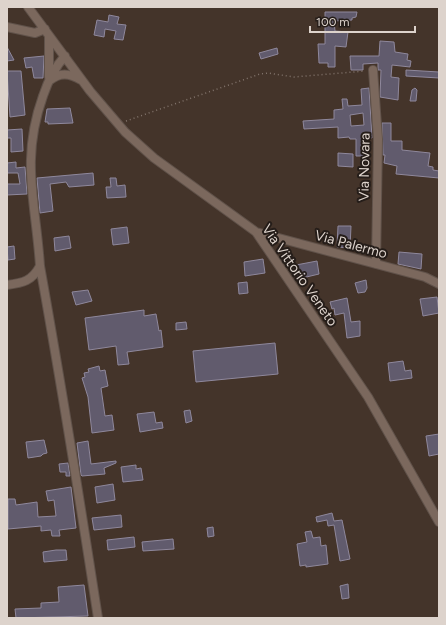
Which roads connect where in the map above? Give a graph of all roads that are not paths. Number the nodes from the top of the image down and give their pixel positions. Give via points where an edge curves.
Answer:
1 (28, 7) edge
2 (7, 27) edge
3 (47, 33) junction
4 (65, 56) junction
5 (373, 70) road end
6 (48, 82) junction
7 (84, 82) junction
8 (256, 232) junction
9 (376, 264) junction
10 (40, 266) junction
11 (439, 284) edge
12 (7, 286) edge
13 (439, 522) edge
14 (98, 618) edge

1 - 3 street, Via Vittorio Veneto
2 - 3 street
3 - 4 street, Via Vittorio Veneto
3 - 6 street via 50,53
4 - 6 street
4 - 7 street, Via Vittorio Veneto
5 - 9 street, Via Novara via 378,139
6 - 7 street via 55,76 67,74
6 - 10 street via 37,113 30,160
7 - 8 street, Via Vittorio Veneto via 118,124 154,158
8 - 9 street, Via Palermo
8 - 13 street, Via Vittorio Veneto via 368,397
9 - 11 street, Via Palermo via 425,277
10 - 12 street via 36,275 26,282
10 - 14 street via 70,435

